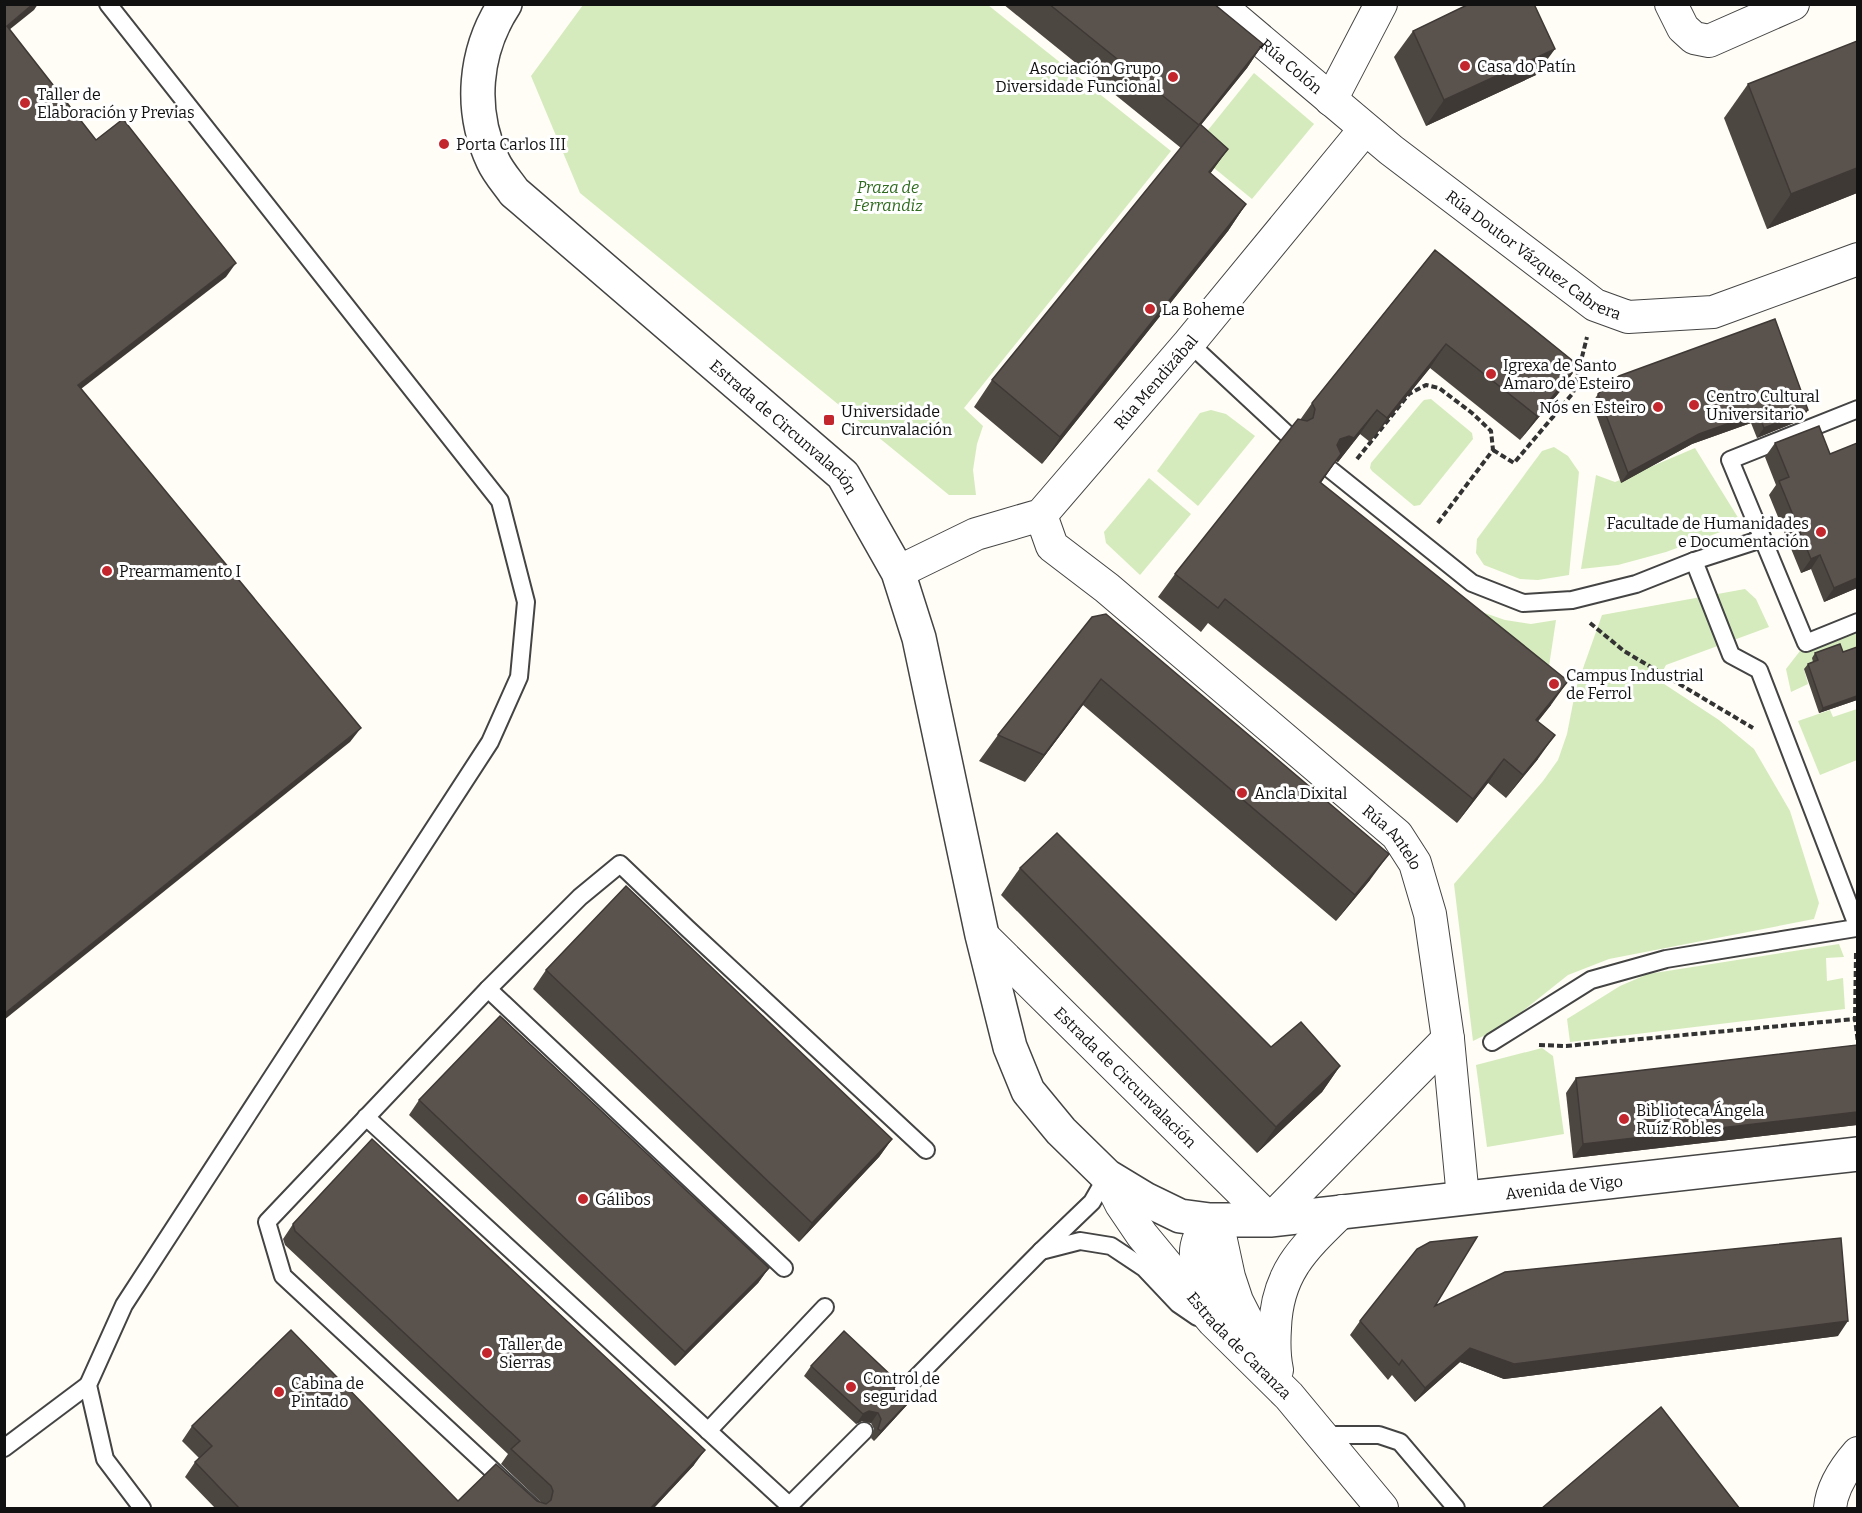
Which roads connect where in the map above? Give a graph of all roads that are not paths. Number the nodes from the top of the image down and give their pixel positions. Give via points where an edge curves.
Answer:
1 (108, 4) edge
2 (505, 4) edge
3 (1218, 4) edge
4 (1381, 4) edge
5 (1671, 4) edge
6 (1793, 4) edge
7 (1331, 100) junction
8 (1365, 129) junction
9 (1857, 259) edge
10 (1189, 343) junction
11 (1857, 409) edge
12 (1288, 435) edge
13 (1336, 474) edge
14 (1041, 515) junction
15 (1762, 539) junction
16 (1694, 561) junction
17 (898, 572) junction
18 (1857, 622) edge
19 (1857, 928) edge
20 (982, 935) junction
21 (488, 989) junction
22 (1448, 1039) junction
23 (1492, 1042) road end
24 (366, 1117) junction
25 (926, 1150) dead end
26 (1857, 1154) edge
27 (1107, 1176) junction
28 (1463, 1198) junction
29 (1342, 1211) junction
30 (1210, 1220) junction
31 (1270, 1220) junction
32 (1040, 1252) junction
33 (784, 1268) dead end
34 (825, 1307) dead end
35 (1214, 1321) junction
36 (1240, 1349) junction
37 (88, 1385) junction
38 (1284, 1388) junction
39 (897, 1397) edge
40 (708, 1431) junction
41 (864, 1431) edge
42 (1321, 1436) junction
43 (4, 1448) edge
44 (1857, 1453) edge
45 (788, 1507) edge
46 (142, 1509) edge
47 (533, 1509) edge
48 (1382, 1509) edge
49 (1456, 1509) edge
50 (1830, 1509) edge

1 - 37 lane via 500,501 526,602 519,677 490,742 124,1305
2 - 17 street, Estrada de Circunvalación via 492,23 481,58 477,100 481,133 494,163 514,192 843,476
3 - 7 street, Rúa Colón
4 - 7 street
5 - 6 street via 1683,28 1694,38 1709,40
7 - 8 street, Rúa Colón
8 - 9 street, Rúa Doutor Vázquez Cabrera via 1595,305 1628,317 1713,312
8 - 10 street, Rúa Mendizábal
10 - 12 lane
10 - 14 street, Rúa Mendizábal
11 - 15 lane via 1730,460
13 - 16 lane via 1472,583 1523,603 1572,600 1636,584
14 - 17 street via 976,534
14 - 22 street, Rúa Antelo via 1052,546 1107,588 1397,835 1415,863 1430,914
15 - 16 lane
15 - 18 lane via 1806,643
16 - 19 lane via 1731,655 1759,670
17 - 20 street, Estrada de Circunvalación via 919,638
19 - 23 lane via 1666,959 1591,980
20 - 27 street, Estrada de Circunvalación via 1010,1047 1028,1091 1061,1131
20 - 31 street, Estrada de Circunvalación
21 - 24 lane
21 - 25 lane via 580,897 620,864
21 - 33 lane
22 - 28 street, Rúa Antelo
22 - 31 street
24 - 40 lane
24 - 47 lane via 267,1222 283,1276
26 - 28 street, Avenida de Vigo
27 - 30 street, Avenida de Vigo via 1180,1216
27 - 32 lane via 1092,1202
27 - 35 street, Estrada de Caranza via 1143,1235
28 - 29 street, Avenida de Vigo
29 - 31 street, Avenida de Vigo
29 - 38 street via 1296,1259 1282,1284 1275,1312 1274,1358
30 - 31 street, Avenida de Vigo
30 - 35 street via 1200,1232 1196,1254
30 - 38 street via 1221,1240 1237,1301
32 - 36 lane via 1080,1241 1111,1246 1144,1268 1178,1304
32 - 39 lane
34 - 40 lane
35 - 36 street, Estrada de Caranza
36 - 38 street, Estrada de Caranza
37 - 43 lane
37 - 46 lane via 105,1459
38 - 42 street, Estrada de Caranza
40 - 45 lane
41 - 45 lane
42 - 48 street, Estrada de Caranza
42 - 49 lane via 1379,1435 1400,1442
44 - 50 street via 1844,1469

